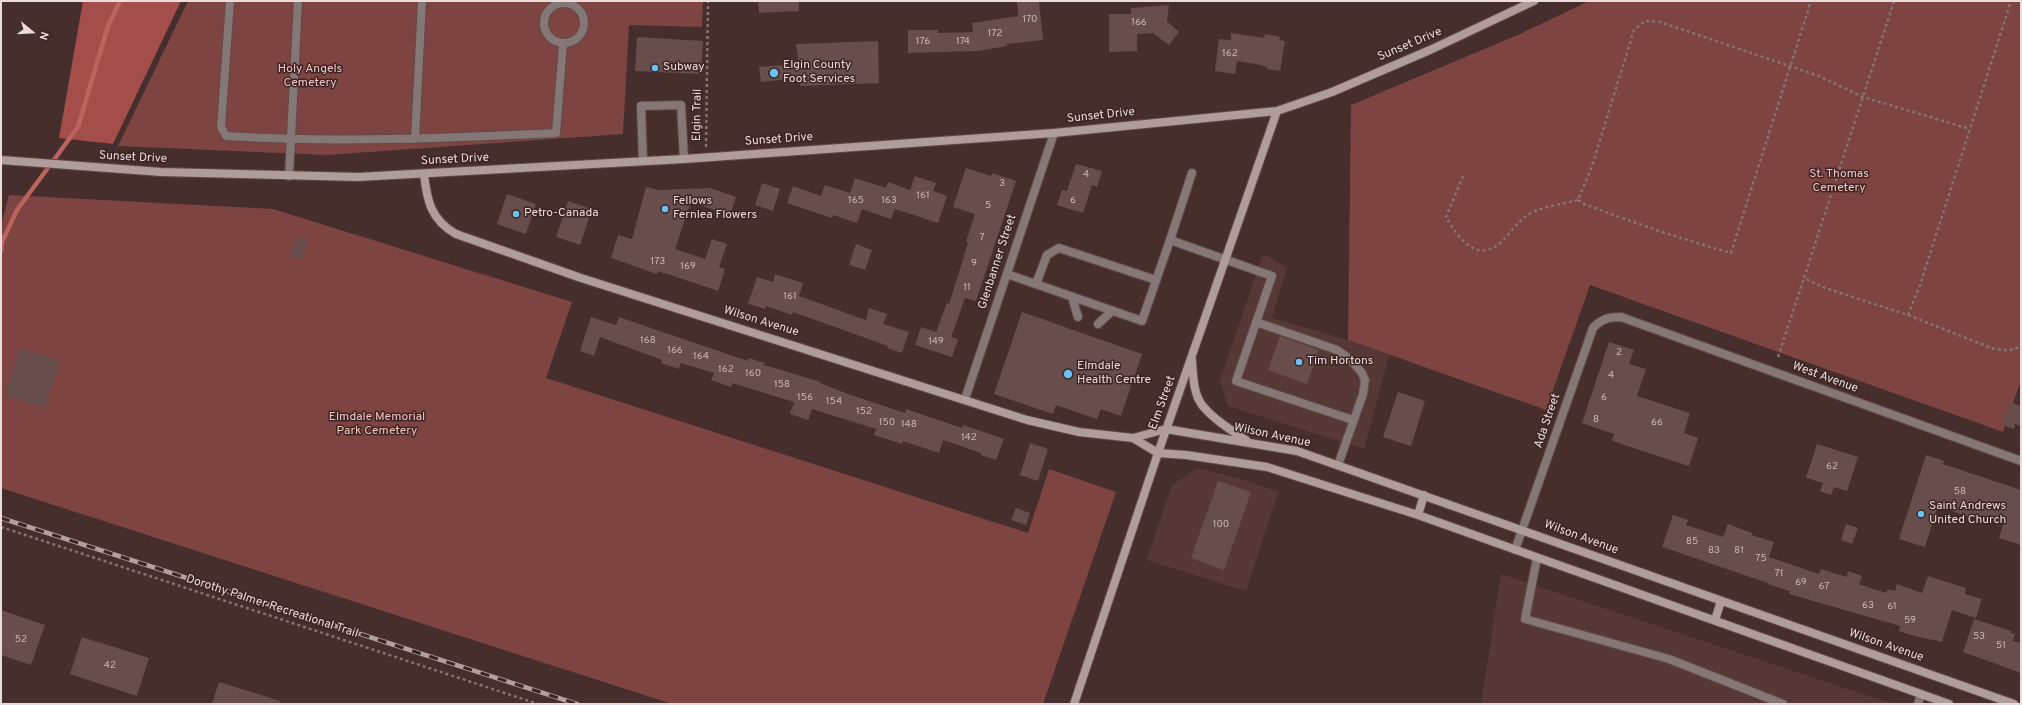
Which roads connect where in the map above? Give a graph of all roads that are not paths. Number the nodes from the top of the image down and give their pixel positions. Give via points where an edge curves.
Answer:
1 (230, 1) edge
2 (298, 1) edge
3 (422, 1) edge
4 (1534, 1) edge
5 (568, 2) edge
6 (563, 44) junction
7 (1277, 111) junction
8 (1054, 133) junction
9 (416, 139) junction
10 (290, 140) junction
11 (684, 159) junction
12 (1, 160) edge
13 (643, 161) junction
14 (1192, 173) dead end
15 (424, 174) junction
16 (289, 176) junction
17 (1170, 240) junction
18 (1226, 259) junction
19 (1006, 274) junction
20 (1156, 280) junction
21 (1036, 284) junction
22 (1072, 296) junction
23 (1112, 311) junction
24 (1078, 317) dead end
25 (1621, 317) joint
26 (1256, 322) junction
27 (1098, 324) dead end
28 (1192, 358) junction
29 (965, 399) junction
30 (1354, 420) junction
31 (1166, 429) junction
32 (1133, 438) junction
33 (1248, 442) junction
34 (1158, 453) junction
35 (2021, 461) edge
36 (1338, 465) junction
37 (1424, 495) junction
38 (1418, 515) junction
39 (1523, 530) junction
40 (1515, 550) junction
41 (1537, 558) junction
42 (1721, 601) junction
43 (1715, 620) junction
44 (1921, 694) junction
45 (1074, 704) edge
46 (1783, 704) edge
47 (1918, 704) edge
48 (1949, 704) edge
49 (2014, 704) edge

1 - 10 street via 221,127 226,136
2 - 10 street
3 - 9 street
4 - 7 street, Sunset Drive via 1444,44 1332,92
5 - 6 street via 583,14 585,28 577,40
5 - 6 street via 558,3 547,12 544,26 550,39
6 - 9 street via 556,133
7 - 8 street, Sunset Drive
7 - 18 street, Elm Street
8 - 11 street, Sunset Drive
8 - 19 street, Glenbanner Street
9 - 10 street
10 - 16 street
11 - 13 street, Sunset Drive
11 - 13 street via 681,105 641,106
12 - 16 street, Sunset Drive via 161,172
13 - 15 street, Sunset Drive
14 - 17 street
15 - 16 street, Sunset Drive via 358,177
15 - 29 street, Wilson Avenue via 433,212 446,228 456,234 581,278
17 - 18 street
17 - 20 street
18 - 26 street via 1272,276
18 - 28 street, Elm Street
19 - 21 street
19 - 29 street, Glenbanner Street
20 - 21 street via 1059,248 1047,255
20 - 23 street via 1142,321
21 - 22 street
22 - 23 street
22 - 24 street
23 - 27 street
25 - 35 street, West Avenue
25 - 39 street, Ada Street via 1605,319 1593,328
26 - 30 street via 1337,350 1351,360 1365,380
26 - 30 street via 1236,381
28 - 31 street, Elm Street
28 - 33 street via 1195,386 1202,405
29 - 32 street, Wilson Avenue via 1027,420 1079,432
30 - 36 street
31 - 32 street, Wilson Avenue
31 - 33 street, Wilson Avenue
31 - 34 street, Elm Street
32 - 34 street, Wilson Avenue
33 - 36 street, Wilson Avenue via 1297,451
34 - 38 street, Wilson Avenue via 1267,467
34 - 45 street, Elm Street
36 - 37 street, Wilson Avenue
37 - 38 street
37 - 39 street, Wilson Avenue
38 - 40 street, Wilson Avenue
39 - 40 street, Ada Street
39 - 42 street, Wilson Avenue
40 - 41 street, Wilson Avenue
41 - 43 street, Wilson Avenue
41 - 46 street via 1525,619 1669,659
42 - 43 street
42 - 49 street, Wilson Avenue
43 - 44 street, Wilson Avenue
44 - 47 street
44 - 48 street, Wilson Avenue

